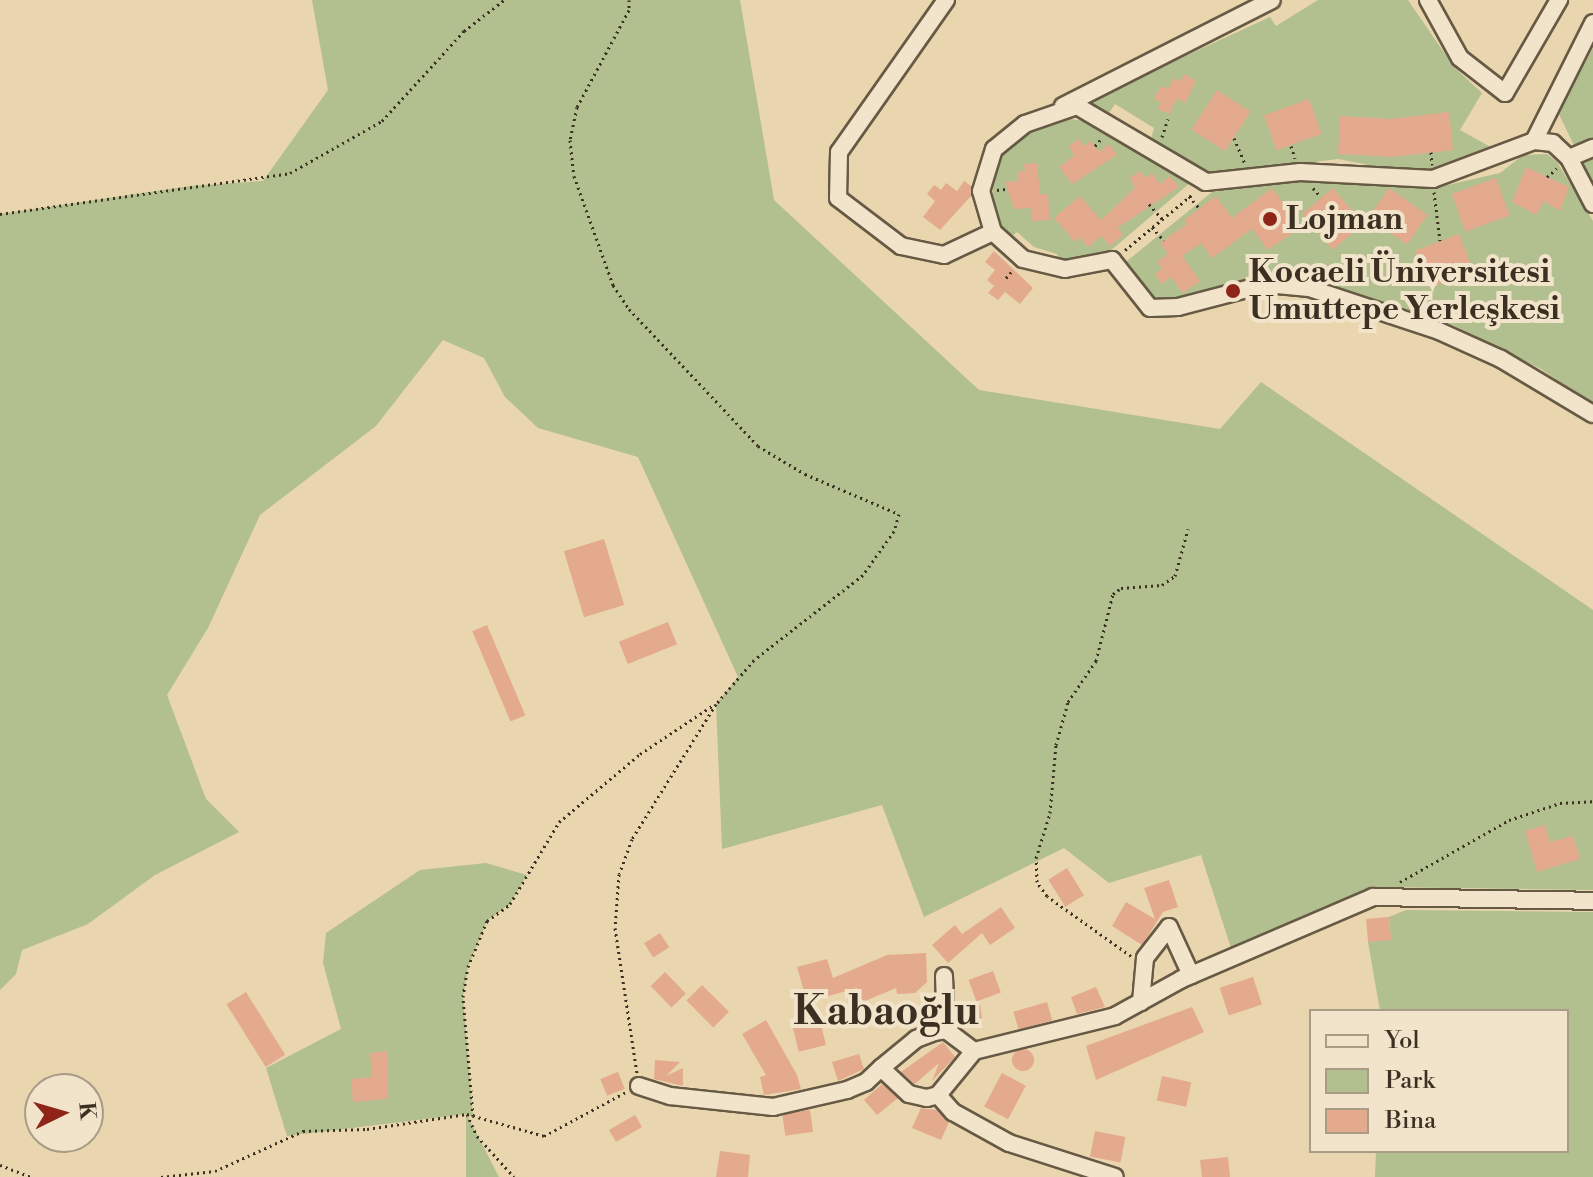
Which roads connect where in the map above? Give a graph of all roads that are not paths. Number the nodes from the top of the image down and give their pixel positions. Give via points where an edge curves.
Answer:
1 (946, 0) edge
2 (1272, 0) edge
3 (1428, 0) edge
4 (1559, 0) edge
5 (1593, 23) edge
6 (1025, 124) junction
7 (1534, 141) junction
8 (1593, 148) edge
9 (1569, 158) junction
10 (1593, 204) edge
11 (993, 232) junction
12 (1593, 414) edge
13 (1593, 901) edge
14 (1191, 975) junction
15 (944, 976) dead end
16 (1141, 1002) junction
17 (946, 1030) junction
18 (974, 1051) junction
19 (881, 1068) junction
20 (639, 1086) road end
21 (938, 1095) junction
22 (1115, 1177) edge

1 - 11 street via 839,152 838,198 901,246 944,255
2 - 6 street
3 - 4 street via 1460,58 1505,93
5 - 7 street
6 - 7 street via 1077,106 1206,182 1300,172 1433,179
6 - 11 street via 994,149 985,177 981,191
7 - 9 street via 1553,143
8 - 9 street
9 - 10 street
11 - 12 street via 1023,259 1037,263 1065,269 1112,260 1150,308 1178,307 1266,284 1309,288 1370,305 1501,359
13 - 14 street via 1373,897
14 - 16 street
14 - 16 street via 1169,927 1144,964
15 - 17 street
16 - 18 street via 1115,1016
17 - 18 street
17 - 19 street via 916,1039
18 - 21 street
19 - 20 street via 847,1090 773,1107 670,1096
19 - 21 street via 909,1094
21 - 22 street via 953,1112 1009,1143

